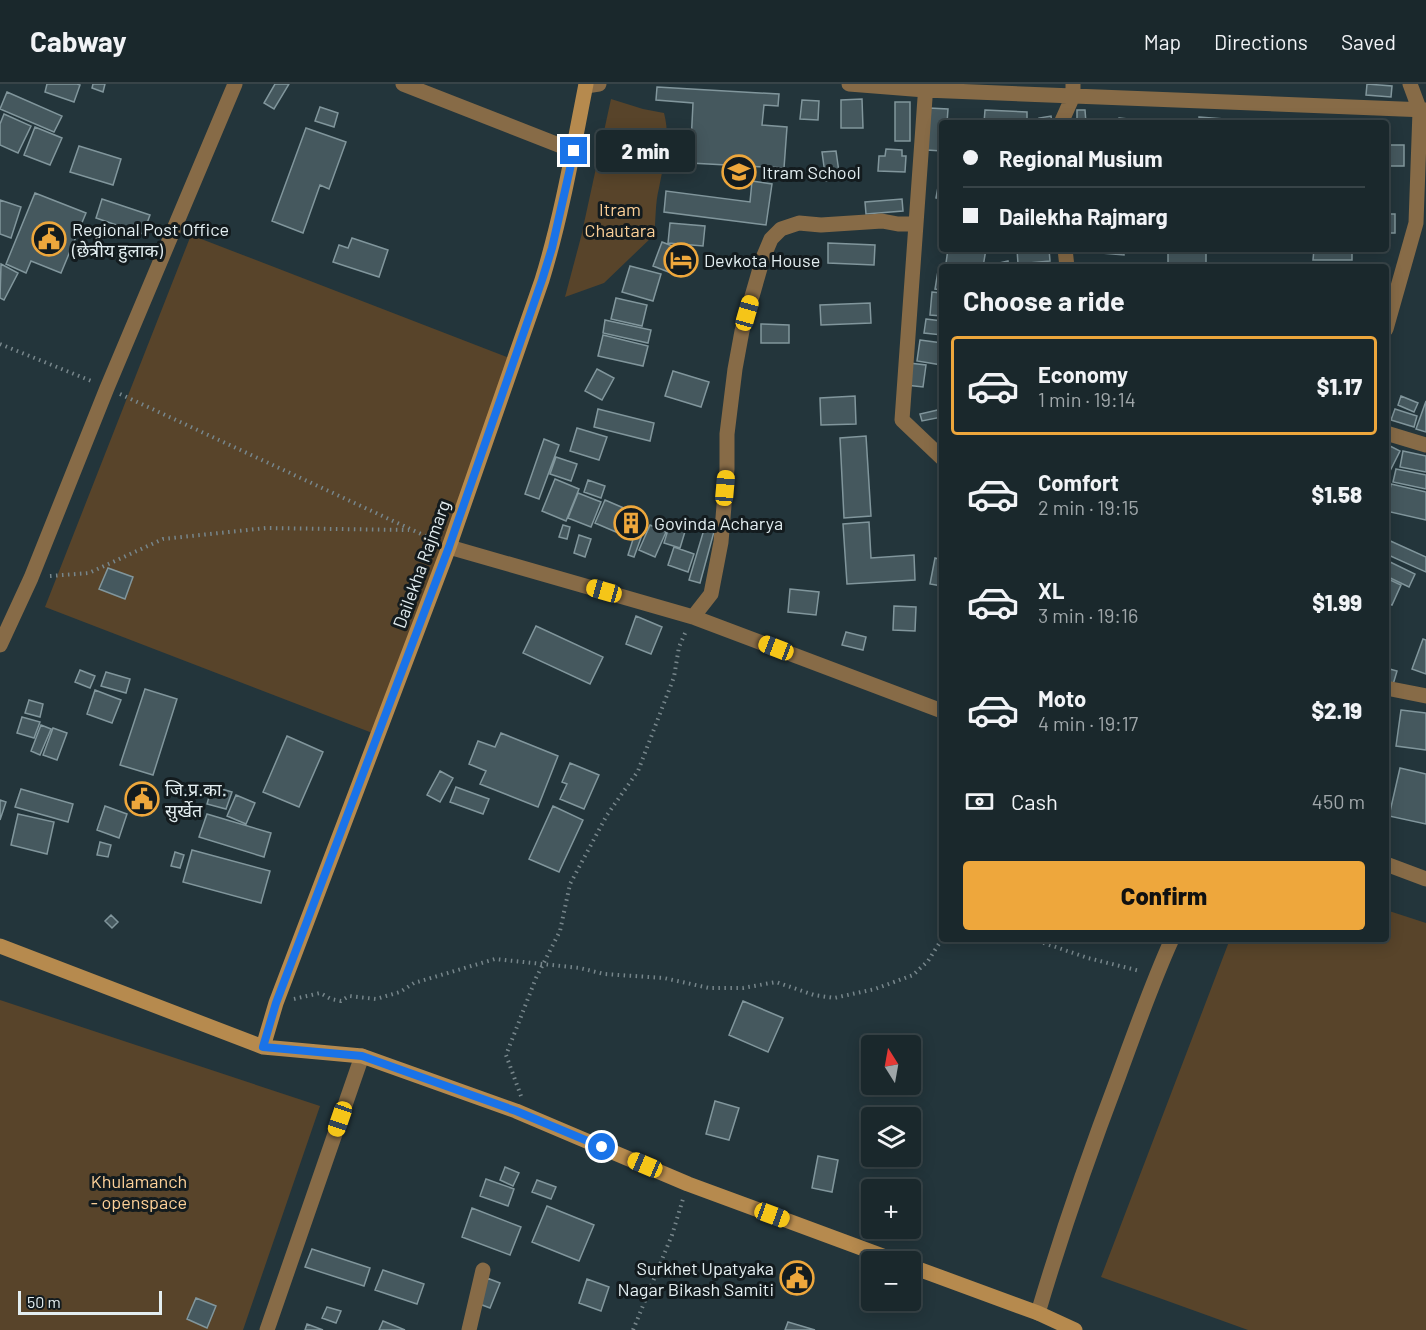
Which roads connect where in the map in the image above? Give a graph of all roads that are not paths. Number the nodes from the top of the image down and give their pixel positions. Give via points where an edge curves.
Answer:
1 (235, 84) edge
2 (403, 84) edge
3 (849, 84) edge
4 (1410, 84) edge
5 (590, 85) edge
6 (926, 87) edge
7 (1073, 90) edge
8 (1423, 111) edge
9 (1062, 120) edge
10 (574, 151) junction
11 (915, 224) junction
12 (1389, 318) edge
13 (1389, 434) edge
14 (1426, 445) edge
15 (939, 455) edge
16 (449, 547) junction
17 (693, 617) junction
18 (0, 645) edge
19 (1389, 689) edge
20 (1426, 696) edge
21 (939, 710) edge
22 (1389, 865) edge
23 (1426, 879) edge
24 (1171, 942) edge
25 (0, 946) edge
26 (263, 1047) junction
27 (362, 1056) junction
28 (869, 1251) edge
29 (483, 1270) dead end
30 (921, 1270) edge
31 (1038, 1313) junction
32 (267, 1330) edge
33 (469, 1330) edge
34 (1075, 1330) edge

1 - 18 street
2 - 10 street
3 - 6 street
4 - 8 street
5 - 10 main road, Dailekha Rajmarg
6 - 7 street
6 - 11 street
7 - 8 street
7 - 9 street
8 - 12 street via 1416,223
10 - 16 main road, Dailekha Rajmarg via 542,280
11 - 15 street via 902,420
11 - 17 street via 799,223 781,229 771,239 742,331 735,369 721,542 711,594
13 - 14 street
16 - 17 street
16 - 26 main road, Dailekha Rajmarg via 276,1003
17 - 21 street
19 - 20 street
22 - 23 street
24 - 31 street via 1079,1183
25 - 26 main road
26 - 27 main road
27 - 28 main road via 516,1111 688,1184
27 - 32 street
29 - 33 street
30 - 31 main road
31 - 34 main road

